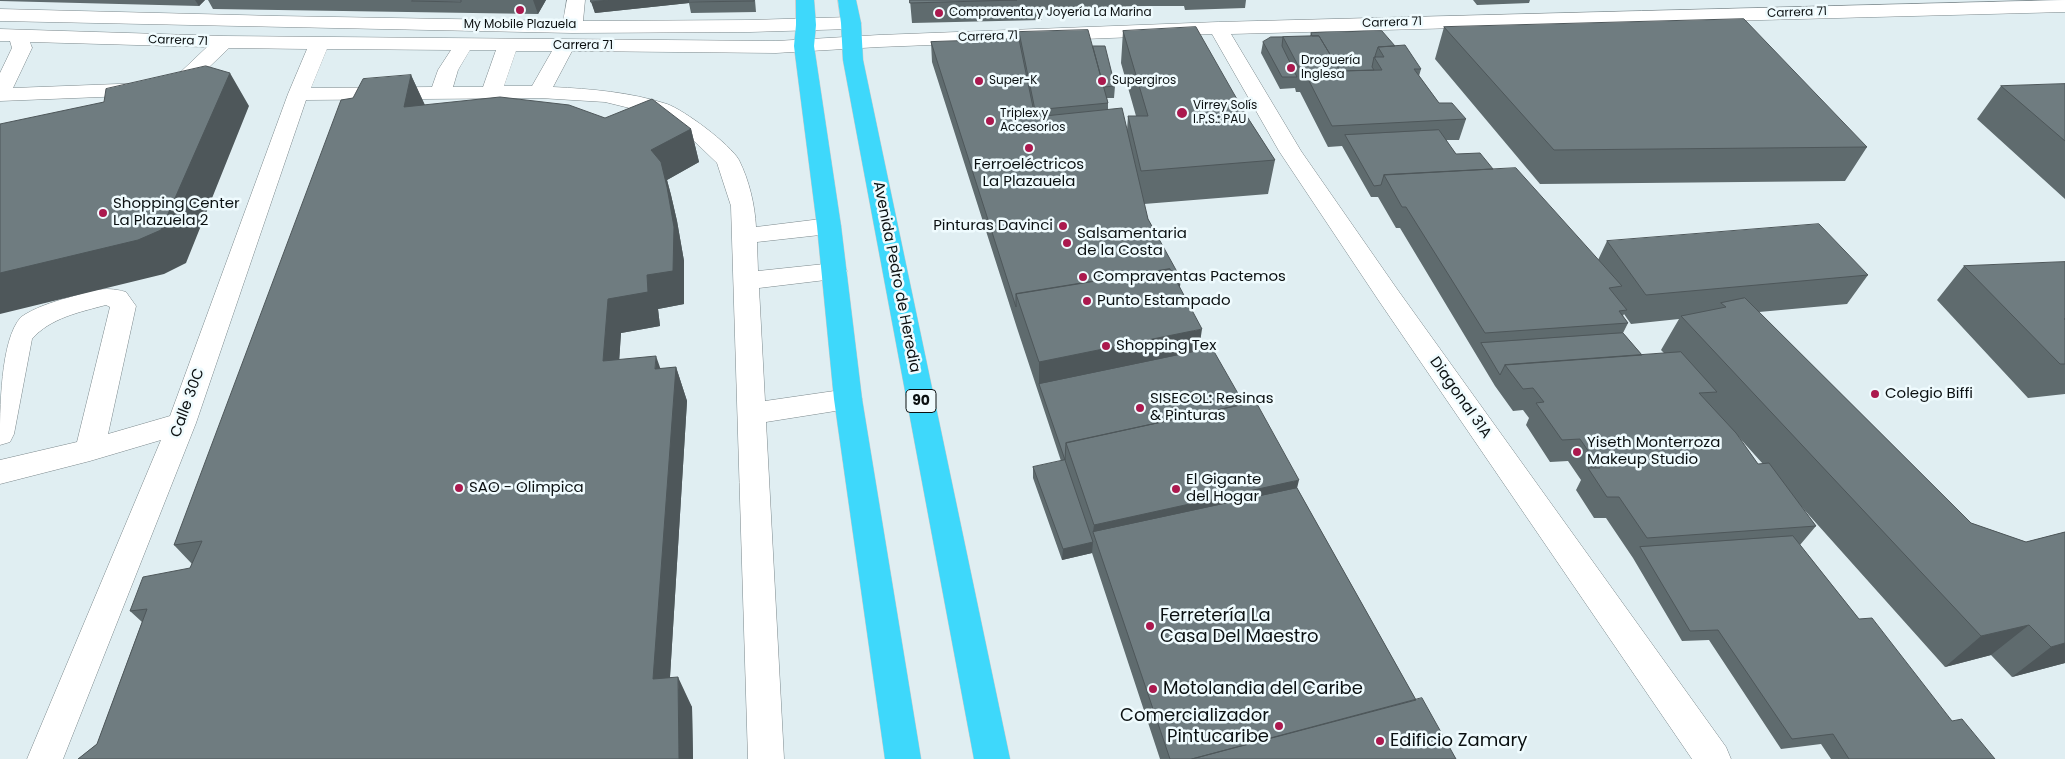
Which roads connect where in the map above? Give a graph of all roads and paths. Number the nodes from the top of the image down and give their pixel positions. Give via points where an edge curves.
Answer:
1 (576, 0) edge
2 (805, 0) edge
3 (847, 0) edge
4 (2065, 6) edge
5 (0, 15) edge
6 (572, 26) junction
7 (1218, 28) junction
8 (852, 33) junction
9 (805, 35) junction
10 (9, 36) edge
11 (224, 42) junction
12 (320, 42) junction
13 (463, 46) junction
14 (508, 46) junction
15 (565, 46) junction
16 (176, 88) junction
17 (441, 92) junction
18 (492, 92) junction
19 (540, 92) junction
20 (298, 94) junction
21 (0, 95) edge
22 (130, 109) edge
23 (829, 226) junction
24 (744, 236) junction
25 (834, 271) junction
26 (746, 281) junction
27 (848, 399) junction
28 (752, 414) junction
29 (182, 423) junction
30 (0, 434) edge
31 (90, 450) junction
32 (0, 472) edge
33 (44, 759) edge
34 (766, 759) edge
35 (903, 759) edge
36 (992, 759) edge
37 (1713, 759) edge

1 - 6 street
2 - 9 highway
3 - 8 highway, Avenida Pedro de Heredia / 90
4 - 7 street, Carrera 71
5 - 6 street, Carrera 71
6 - 9 street, Carrera 71
7 - 8 street, Carrera 71
7 - 37 street, Diagonal 31A via 1306,175
8 - 9 street, Carrera 71
8 - 36 highway, Avenida Pedro de Heredia / 90 via 855,70
9 - 15 street, Carrera 71
9 - 23 highway
10 - 11 street, Carrera 71
10 - 21 street via 22,48
11 - 12 street, Carrera 71
11 - 16 street
12 - 13 street, Carrera 71
12 - 20 street, Calle 30C
13 - 14 street, Carrera 71
13 - 17 street via 448,70
14 - 15 street, Carrera 71
14 - 18 street
15 - 19 street
16 - 21 street
16 - 22 street
17 - 18 street
17 - 20 street
18 - 19 street
19 - 24 street via 605,96 661,109 698,132 728,161 743,206
20 - 29 street, Calle 30C
23 - 24 street
23 - 25 highway
24 - 26 street
25 - 26 street
25 - 27 highway
26 - 28 street
27 - 28 street
27 - 35 highway
28 - 34 street
29 - 31 street
29 - 33 street, Calle 30C
30 - 31 street via 19,337 30,324 46,314 106,296 117,298 123,306
31 - 32 street

